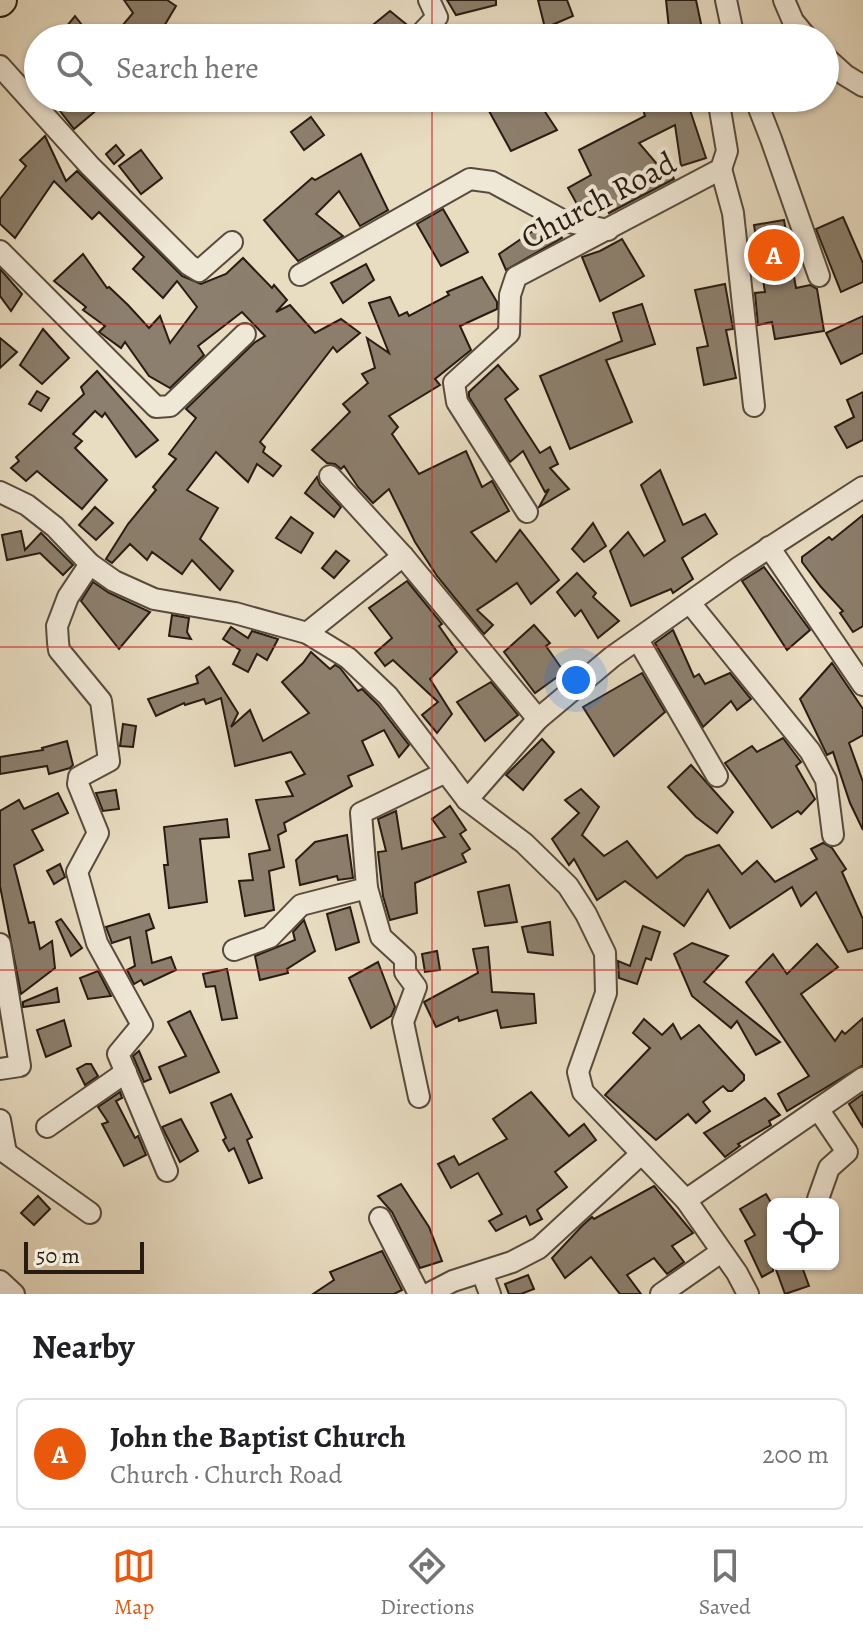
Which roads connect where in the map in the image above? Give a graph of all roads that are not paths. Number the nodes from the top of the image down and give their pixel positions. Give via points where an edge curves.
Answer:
1 (429, 0) edge
2 (726, 0) edge
3 (784, 0) edge
4 (430, 24) edge
5 (731, 24) edge
6 (795, 24) edge
7 (0, 66) edge
8 (839, 70) edge
9 (863, 86) edge
10 (24, 93) edge
11 (41, 112) edge
12 (720, 112) edge
13 (760, 112) edge
14 (721, 169) junction
15 (608, 230) junction
16 (232, 242) dead end
17 (0, 251) edge
18 (300, 275) dead end
19 (819, 276) dead end
20 (245, 334) dead end
21 (754, 406) dead end
22 (330, 476) dead end
23 (863, 487) edge
24 (0, 492) edge
25 (527, 512) dead end
26 (769, 547) junction
27 (403, 556) junction
28 (90, 564) junction
29 (690, 603) junction
30 (307, 633) junction
31 (638, 640) junction
32 (863, 685) edge
33 (538, 719) junction
34 (446, 772) junction
35 (717, 776) dead end
36 (467, 800) junction
37 (833, 835) dead end
38 (367, 888) junction
39 (0, 944) edge
40 (234, 950) dead end
41 (0, 1069) edge
42 (126, 1072) junction
43 (863, 1078) edge
44 (419, 1097) dead end
45 (818, 1109) junction
46 (0, 1120) edge
47 (47, 1127) dead end
48 (641, 1154) junction
49 (167, 1171) dead end
50 (818, 1198) edge
51 (686, 1200) junction
52 (90, 1213) dead end
53 (380, 1218) dead end
54 (721, 1252) junction
55 (482, 1272) junction
56 (0, 1281) edge
57 (14, 1294) edge
58 (419, 1294) edge
59 (428, 1294) edge
60 (490, 1294) edge
61 (661, 1294) edge
62 (748, 1294) edge

1 - 4 street via 437,17
2 - 5 street
3 - 6 street
7 - 10 street
8 - 9 street
11 - 16 street via 189,265 199,271
12 - 14 street, Church Road via 727,151
13 - 19 street
14 - 15 street, Church Road
14 - 21 street via 733,213
15 - 18 street via 564,221 492,182 470,179
15 - 25 street, Church Road via 516,277 509,333 454,383 457,402
17 - 20 street via 156,407 170,406
22 - 27 street
23 - 26 street
24 - 28 street via 55,527
26 - 29 street
26 - 32 street
27 - 30 street
27 - 33 street
28 - 30 street via 154,599
28 - 42 street via 68,597 57,626 58,642 101,701 105,716 109,761 79,777 98,833 77,872 97,943 142,1025 118,1054
29 - 31 street
29 - 37 street via 810,751 826,780
30 - 34 street via 348,658 388,696
31 - 33 street
31 - 35 street
33 - 36 street
34 - 36 street
34 - 38 street via 361,813
36 - 48 street via 524,843 568,886 586,914 605,953 606,993 578,1072 590,1102
38 - 40 street via 301,905 270,937
38 - 44 street via 381,937 405,959 405,972 416,987 403,1022
39 - 41 street via 20,1066
42 - 47 street
42 - 49 street
43 - 45 street
45 - 50 street via 847,1152 829,1168
45 - 51 street
46 - 52 street via 6,1153
48 - 51 street
48 - 55 street via 539,1248
51 - 54 street
53 - 58 street
54 - 61 street
54 - 62 street
55 - 59 street
55 - 60 street
56 - 57 street

